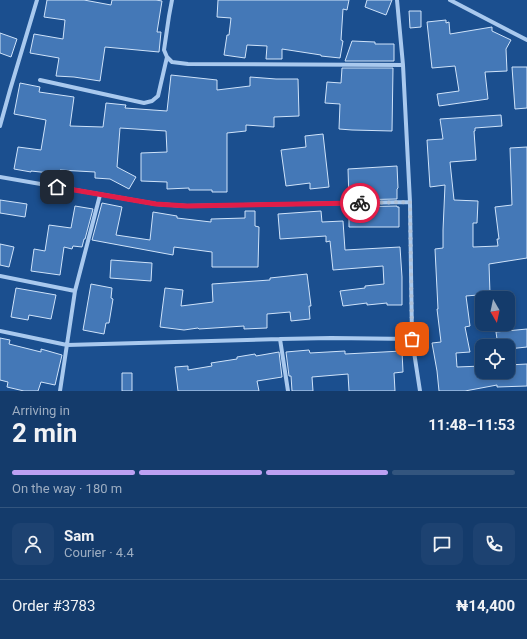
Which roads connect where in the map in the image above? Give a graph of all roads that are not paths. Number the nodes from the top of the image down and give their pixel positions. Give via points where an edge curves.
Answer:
1 (37, 0) edge
2 (172, 0) edge
3 (397, 0) edge
4 (450, 0) edge
5 (527, 40) edge
6 (167, 58) junction
7 (403, 66) junction
8 (40, 80) dead end
9 (0, 126) edge
10 (0, 177) edge
11 (100, 195) junction
12 (410, 202) junction
13 (0, 276) edge
14 (75, 291) junction
15 (0, 331) edge
16 (280, 339) junction
17 (412, 339) junction
18 (67, 345) junction
19 (60, 391) edge
20 (288, 391) edge
21 (420, 391) edge

1 - 9 street
2 - 6 street via 164,50
3 - 7 street
4 - 5 street
6 - 7 street via 172,62 188,64
6 - 8 street via 158,96 144,103
7 - 12 street
10 - 11 street
11 - 12 street via 187,206
11 - 14 street
12 - 17 street
13 - 14 street
14 - 18 street
15 - 18 street
16 - 17 street
16 - 18 street
16 - 20 street
17 - 21 street
18 - 19 street

